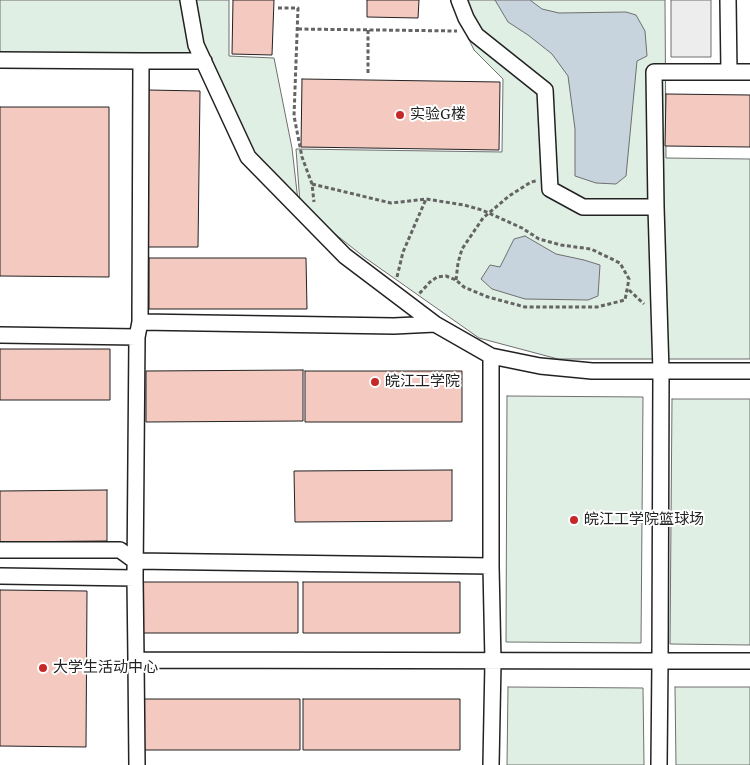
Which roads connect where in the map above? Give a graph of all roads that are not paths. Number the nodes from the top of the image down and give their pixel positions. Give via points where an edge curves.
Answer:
1 (188, 0) edge
2 (459, 0) edge
3 (728, 0) edge
4 (0, 60) edge
5 (141, 61) junction
6 (204, 61) junction
7 (729, 72) junction
8 (750, 72) edge
9 (656, 207) junction
10 (140, 322) junction
11 (435, 324) junction
12 (0, 335) edge
13 (137, 337) junction
14 (491, 356) junction
15 (750, 371) edge
16 (660, 372) junction
17 (0, 550) edge
18 (135, 561) junction
19 (491, 566) junction
20 (0, 576) edge
21 (135, 578) junction
22 (136, 660) junction
23 (660, 661) junction
24 (750, 661) edge
25 (493, 662) junction
26 (137, 765) edge
27 (491, 765) edge
28 (659, 765) edge

1 - 6 street via 196,45
2 - 9 street via 476,35 545,90 550,189 583,207
3 - 7 street
4 - 5 street
5 - 6 street
5 - 10 street
6 - 11 street via 248,157 344,256
7 - 8 street
7 - 9 street via 654,72
9 - 16 street
10 - 11 street
10 - 13 street
11 - 14 street
12 - 13 street
13 - 18 street
14 - 16 street via 540,366 592,371
14 - 19 street
15 - 16 street
16 - 23 street
17 - 18 street via 120,550
18 - 19 street
18 - 21 street
19 - 25 street
20 - 21 street
21 - 22 street
22 - 25 street
22 - 26 street
23 - 24 street
23 - 25 street
23 - 28 street
25 - 27 street

